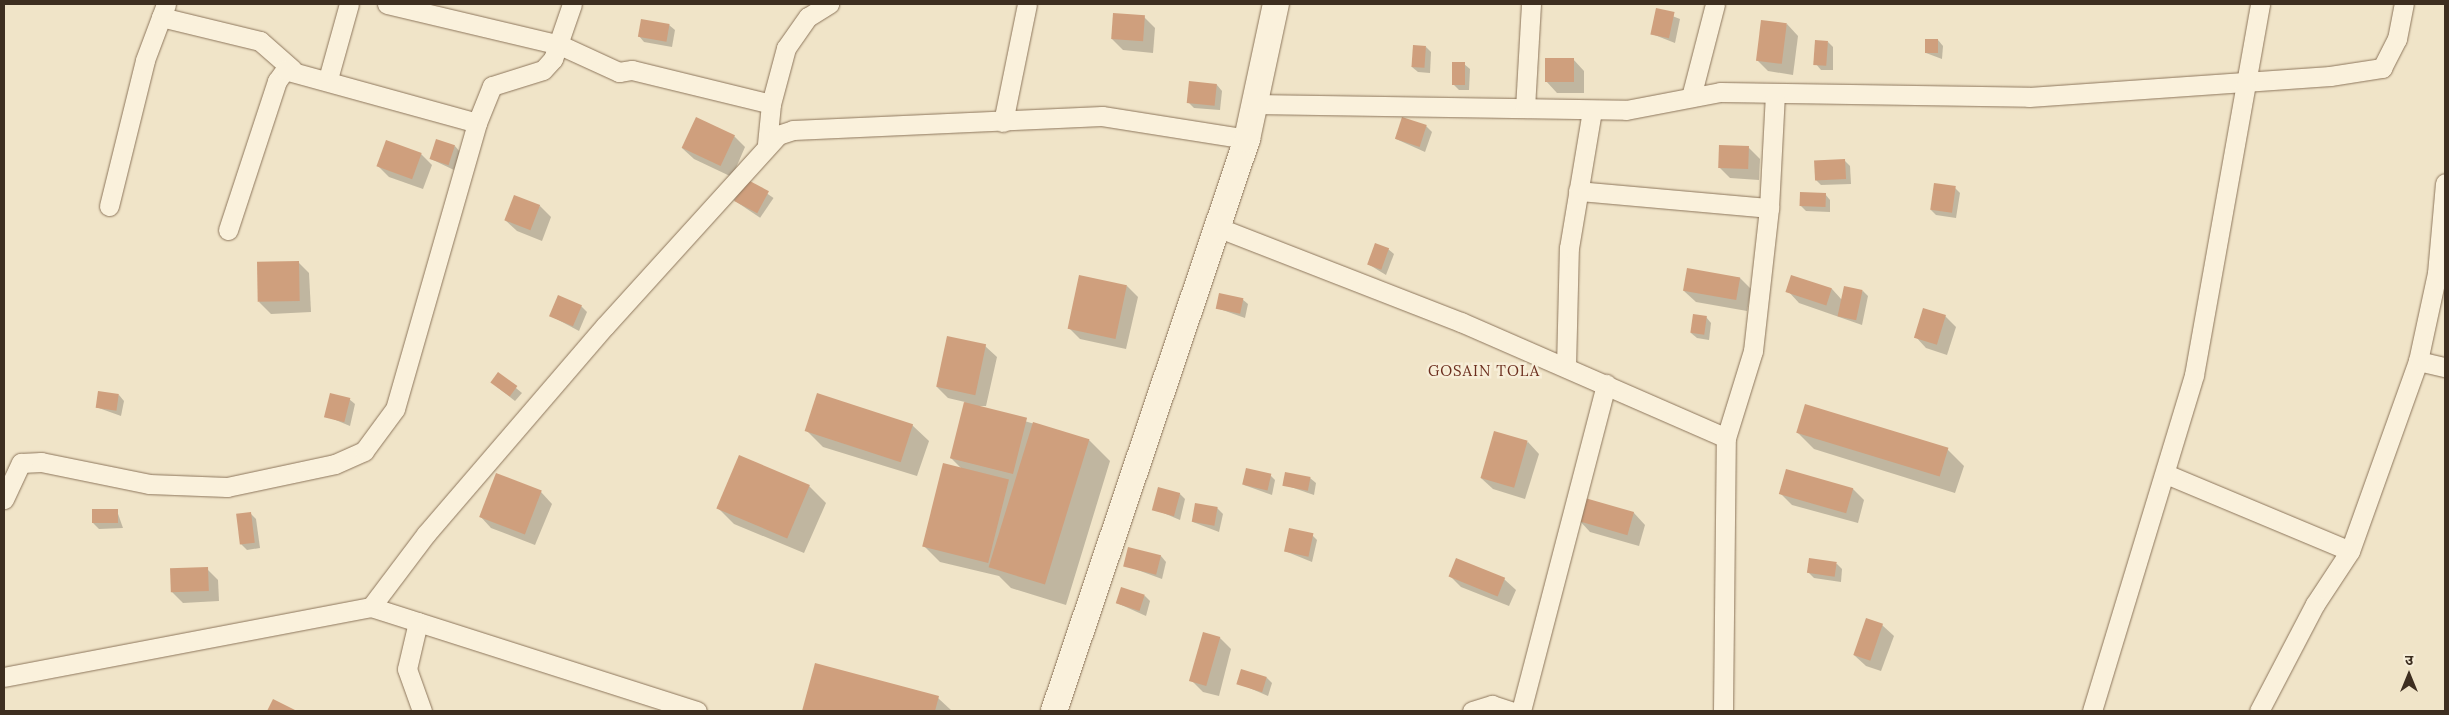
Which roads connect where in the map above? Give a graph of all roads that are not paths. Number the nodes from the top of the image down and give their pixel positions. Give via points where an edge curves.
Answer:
1 (349, 4) edge
2 (387, 4) edge
3 (572, 4) edge
4 (829, 4) edge
5 (1027, 4) edge
6 (1276, 4) edge
7 (1531, 4) edge
8 (1715, 4) edge
9 (2260, 4) edge
10 (2404, 4) edge
11 (163, 11) edge
12 (560, 45) junction
13 (292, 69) junction
14 (328, 79) junction
15 (2249, 82) junction
16 (1775, 95) junction
17 (1691, 97) junction
18 (771, 104) junction
19 (1254, 104) junction
20 (1525, 108) junction
21 (1592, 110) junction
22 (1003, 122) junction
23 (478, 123) junction
24 (1247, 139) junction
25 (767, 144) junction
26 (2445, 183) edge
27 (1578, 191) junction
28 (109, 206) dead end
29 (1769, 208) junction
30 (1218, 227) junction
31 (228, 230) dead end
32 (2418, 361) junction
33 (1566, 367) junction
34 (2445, 367) edge
35 (1606, 384) junction
36 (1726, 438) junction
37 (2166, 474) junction
38 (4, 499) edge
39 (2350, 551) junction
40 (371, 607) junction
41 (418, 622) junction
42 (4, 677) edge
43 (422, 711) edge
44 (697, 711) edge
45 (1054, 711) edge
46 (1472, 711) edge
47 (1512, 711) edge
48 (1521, 711) edge
49 (1723, 711) edge
50 (2092, 711) edge
51 (2259, 711) edge

1 - 14 street
2 - 12 street
3 - 12 street
4 - 18 street via 796,31 786,48
5 - 22 street
6 - 19 street
7 - 20 street
8 - 17 street
9 - 15 street
10 - 15 street via 2398,39 2382,68
11 - 13 street via 260,41
11 - 28 street via 145,60
12 - 18 street via 619,72 632,70
12 - 23 street via 542,70 492,86
13 - 14 street
13 - 31 street via 277,81
14 - 23 street
15 - 16 street via 2029,97
15 - 37 street via 2194,375
16 - 17 street via 1720,92
16 - 29 street
17 - 21 street via 1626,110
18 - 25 street
19 - 20 street
19 - 24 street
20 - 21 street
21 - 27 street
22 - 24 street via 1102,116
22 - 25 street via 793,130
23 - 38 street via 395,409 364,451 335,464 227,486 149,484 41,462 22,463
24 - 30 street
25 - 40 street via 426,534
26 - 32 street via 2437,273
27 - 29 street
27 - 33 street via 1569,248
29 - 36 street via 1753,351
30 - 33 street
30 - 45 street
32 - 34 street
32 - 39 street
33 - 35 street
35 - 36 street
35 - 48 street
36 - 49 street
37 - 39 street
37 - 50 street
39 - 51 street via 2315,604
40 - 41 street
40 - 42 street
41 - 43 street via 407,670
41 - 44 street
46 - 47 street via 1492,705

